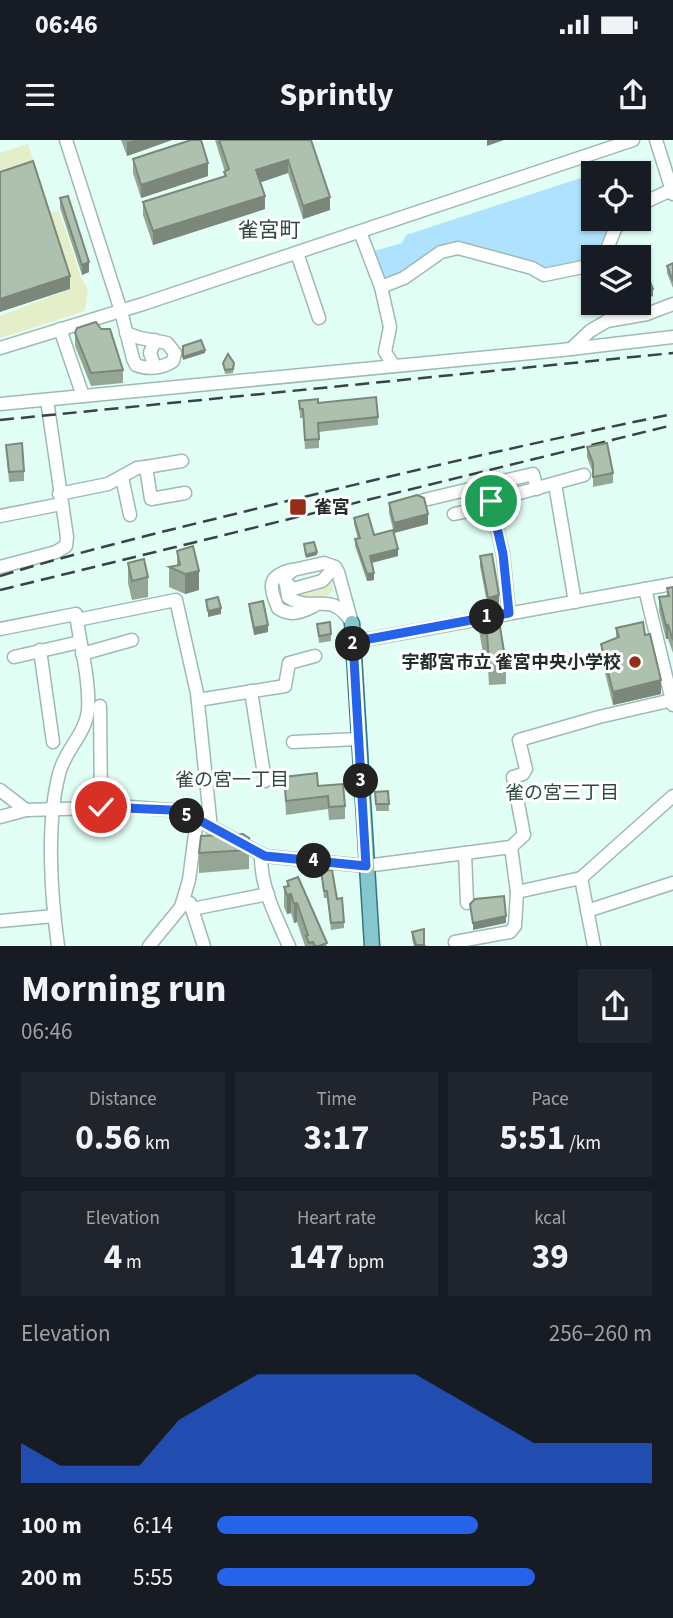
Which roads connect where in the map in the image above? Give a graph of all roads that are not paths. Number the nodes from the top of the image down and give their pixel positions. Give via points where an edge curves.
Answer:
1 (66, 140) edge
2 (633, 140) edge
3 (656, 140) edge
4 (673, 190) edge
5 (651, 200) edge
6 (360, 232) junction
7 (297, 253) junction
8 (581, 267) edge
9 (381, 286) junction
10 (673, 304) edge
11 (121, 311) junction
12 (318, 318) dead end
13 (61, 329) junction
14 (126, 333) junction
15 (673, 337) edge
16 (150, 340) junction
17 (0, 348) edge
18 (571, 349) junction
19 (133, 359) junction
20 (394, 366) junction
21 (155, 368) junction
22 (83, 396) junction
23 (47, 400) junction
24 (0, 404) edge
25 (182, 461) dead end
26 (145, 467) junction
27 (584, 475) dead end
28 (122, 477) junction
29 (487, 484) junction
30 (555, 484) junction
31 (537, 489) junction
32 (185, 493) dead end
33 (60, 499) junction
34 (424, 500) edge
35 (492, 503) junction
36 (454, 514) dead end
37 (130, 515) dead end
38 (0, 516) edge
39 (1, 563) edge
40 (293, 570) junction
41 (338, 572) junction
42 (285, 582) junction
43 (673, 584) edge
44 (645, 589) junction
45 (575, 602) junction
46 (324, 604) junction
47 (509, 613) junction
48 (76, 620) junction
49 (352, 623) junction
50 (0, 629) edge
51 (132, 640) dead end
52 (353, 642) junction
53 (81, 648) junction
54 (40, 650) junction
55 (314, 656) dead end
56 (14, 657) dead end
57 (251, 691) junction
58 (198, 700) junction
59 (673, 703) edge
60 (100, 706) dead end
61 (359, 739) junction
62 (53, 742) dead end
63 (293, 742) dead end
64 (265, 780) dead end
65 (0, 790) edge
66 (673, 796) edge
67 (101, 807) junction
68 (26, 810) junction
69 (53, 811) junction
70 (0, 817) edge
71 (197, 819) junction
72 (211, 828) junction
73 (511, 847) junction
74 (465, 853) junction
75 (261, 854) junction
76 (366, 866) junction
77 (580, 878) junction
78 (673, 883) edge
79 (517, 891) junction
80 (186, 893) junction
81 (268, 894) junction
82 (467, 904) edge
83 (192, 909) junction
84 (587, 911) junction
85 (54, 916) junction
86 (0, 921) edge
87 (455, 942) dead end
88 (58, 946) edge
89 (149, 946) edge
90 (204, 946) edge
91 (289, 946) edge
92 (372, 946) edge
93 (594, 946) edge

1 - 11 street
2 - 6 street
3 - 4 street
4 - 5 street
6 - 7 street
6 - 9 street
7 - 11 street
7 - 12 street
8 - 9 street via 544,275 458,248 441,252 404,278
9 - 20 street via 390,327 386,352
10 - 18 street via 607,321
11 - 13 street
11 - 14 street
13 - 17 street
13 - 22 street
14 - 16 street
14 - 19 street
15 - 18 street
16 - 19 street via 138,341
16 - 21 street
16 - 21 street via 167,342 175,353 170,364
18 - 20 street
19 - 21 street via 136,365
20 - 22 street
22 - 23 street
23 - 24 street
23 - 33 street
25 - 26 street
26 - 28 street
26 - 32 street via 151,499
27 - 30 street
28 - 33 street
28 - 37 street
29 - 31 street via 533,474
29 - 34 street
29 - 35 street
30 - 31 street
30 - 45 street
31 - 35 street
33 - 38 street
33 - 39 street via 66,545 56,552
35 - 36 street
35 - 47 street
40 - 41 street via 324,563
40 - 42 street
40 - 46 street via 274,578 278,608 295,613
41 - 42 street via 293,589
41 - 46 street via 336,596
41 - 49 street
42 - 46 street via 293,601
43 - 44 street
44 - 45 street
44 - 59 street
45 - 47 street
46 - 49 street via 338,606
47 - 52 street
48 - 50 street via 76,614
48 - 53 street
48 - 58 street via 176,600
49 - 52 main road
51 - 53 street
52 - 61 main road
53 - 54 street
53 - 69 street via 88,713 59,773
54 - 56 street
54 - 62 street
55 - 57 street via 289,663 285,686
57 - 58 street
57 - 64 street
58 - 72 street
59 - 73 street via 599,717 519,740 526,769 513,777 524,835
60 - 67 street
61 - 63 street
61 - 76 main road
65 - 68 street
66 - 77 street
67 - 69 street
67 - 71 street via 171,810
68 - 69 street
68 - 70 street
69 - 85 street
71 - 72 street
71 - 80 street
72 - 75 street
73 - 74 street
73 - 79 street
74 - 76 street
74 - 82 street
75 - 76 street
75 - 81 street
76 - 92 main road
77 - 79 street
77 - 84 street
78 - 84 street
79 - 87 street via 515,926 510,932
80 - 83 street
80 - 89 street via 181,907
81 - 83 street
81 - 91 street
83 - 90 street
84 - 93 street
85 - 86 street
85 - 88 street

